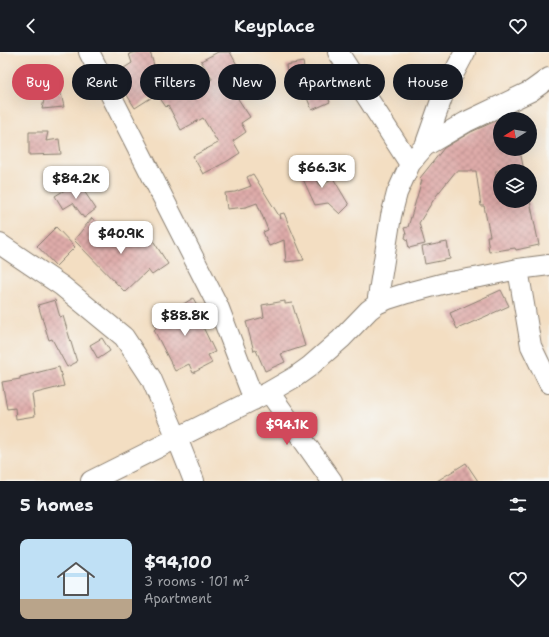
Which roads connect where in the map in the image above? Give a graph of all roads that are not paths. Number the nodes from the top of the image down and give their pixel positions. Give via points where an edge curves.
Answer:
1 (89, 52) edge
2 (338, 52) edge
3 (465, 52) edge
4 (549, 78) edge
5 (425, 146) junction
6 (410, 164) junction
7 (0, 244) edge
8 (549, 265) edge
9 (518, 269) junction
10 (377, 304) junction
11 (549, 383) edge
12 (262, 396) junction
13 (177, 438) junction
14 (91, 481) edge
15 (194, 481) edge
16 (332, 481) edge

1 - 12 street
2 - 6 street
3 - 5 street via 444,92
4 - 5 street via 531,91 466,122
5 - 6 street
6 - 10 street via 397,193 391,216
7 - 13 street via 62,286 124,337 151,378
8 - 9 street
9 - 10 street via 430,287
9 - 11 street via 531,346
10 - 12 street via 309,367
12 - 13 street
12 - 16 street
13 - 14 street
13 - 15 street

